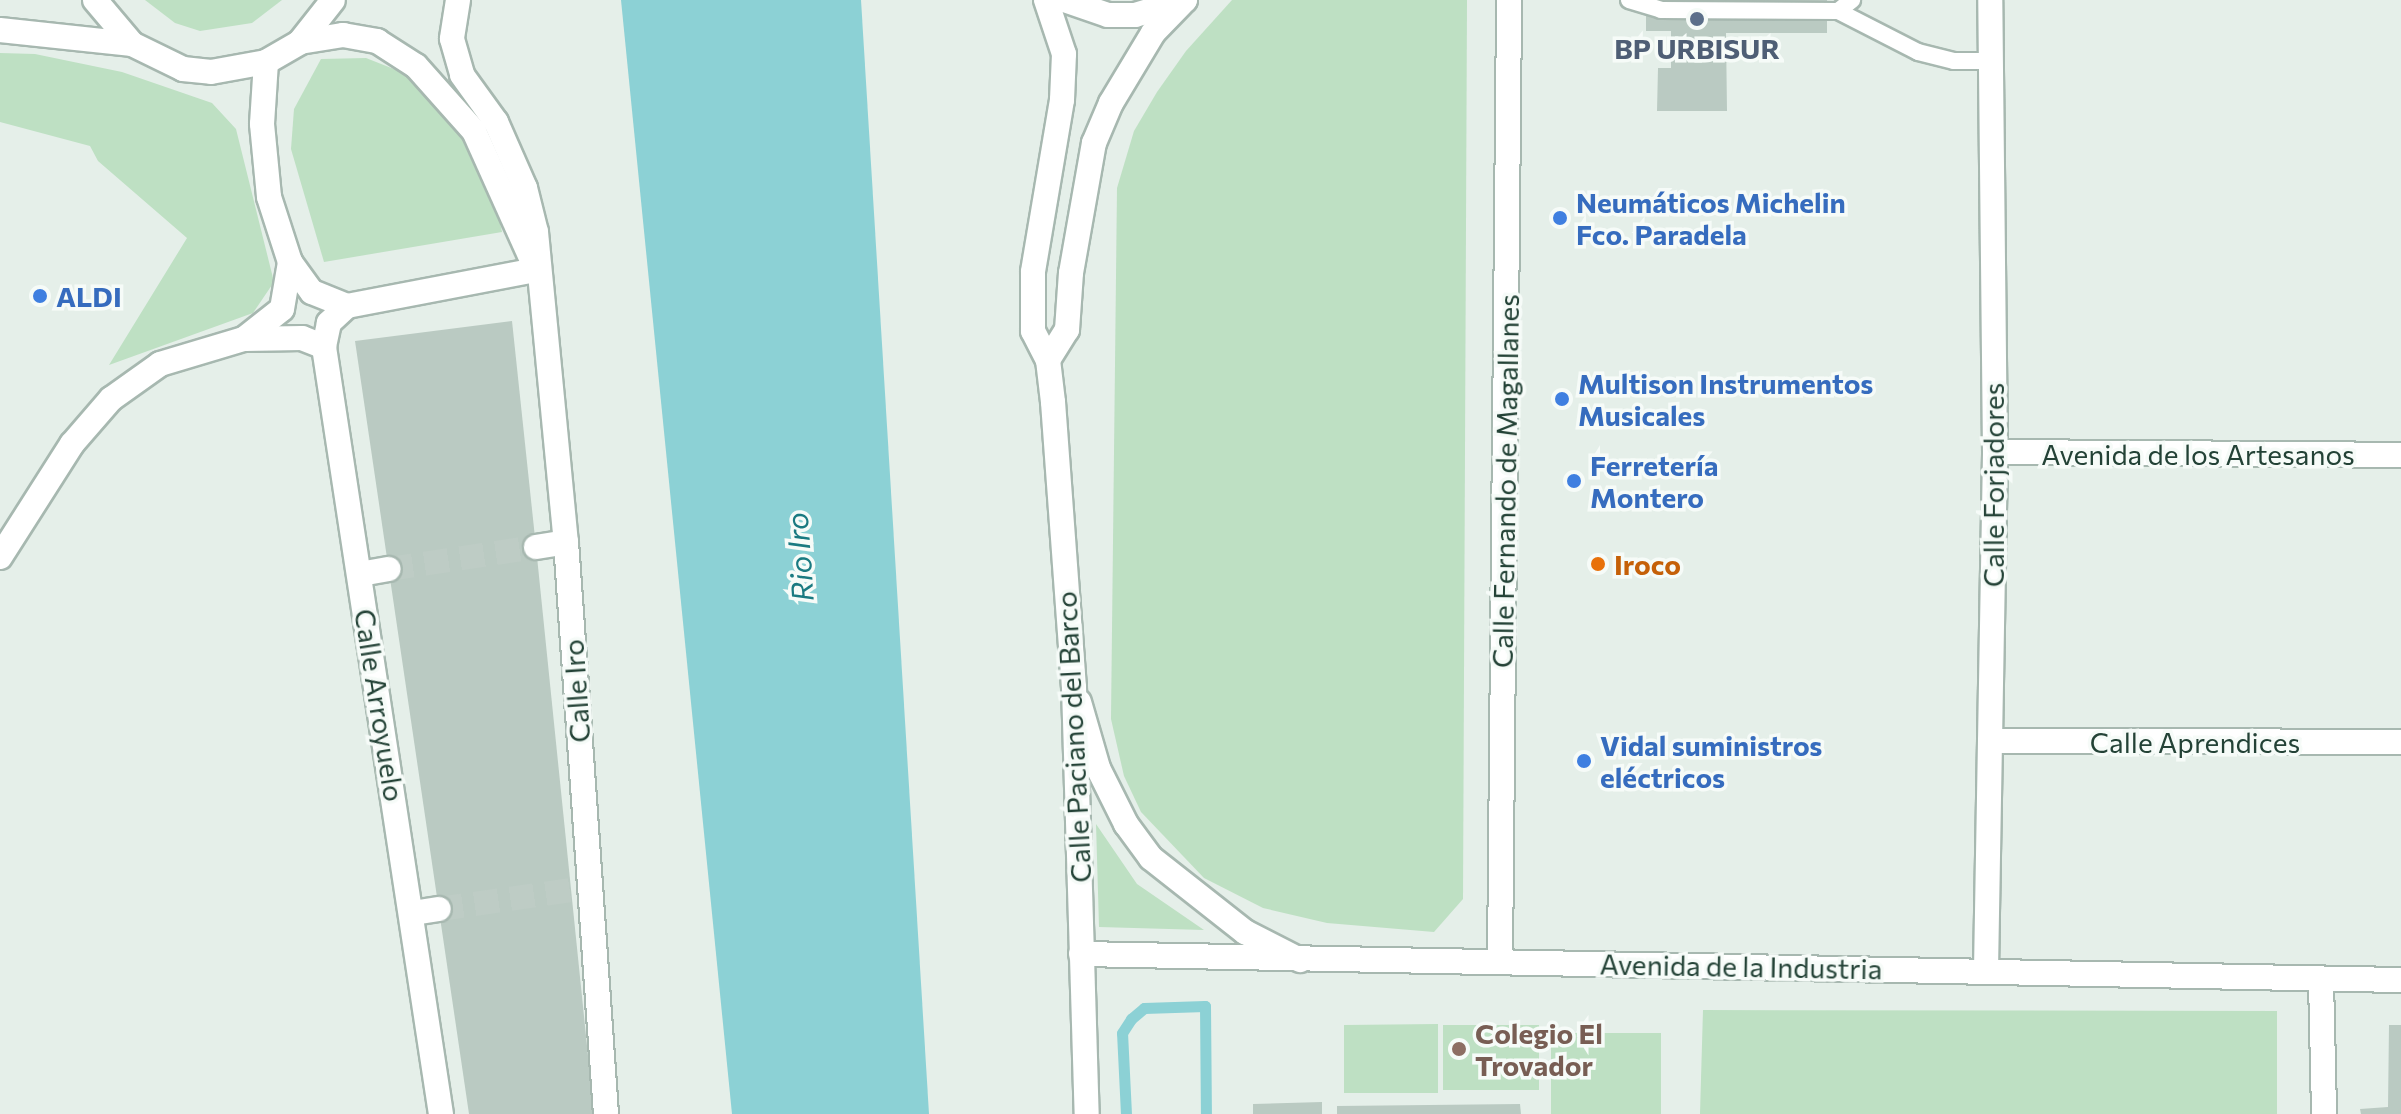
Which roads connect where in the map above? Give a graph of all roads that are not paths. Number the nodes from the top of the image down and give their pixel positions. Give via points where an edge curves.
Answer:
1 (95, 0) edge
2 (458, 0) edge
3 (1046, 0) edge
4 (1064, 0) edge
5 (1185, 0) edge
6 (1509, 0) edge
7 (1629, 0) edge
8 (1852, 0) edge
9 (1990, 0) edge
10 (337, 3) edge
11 (1838, 11) junction
12 (0, 30) edge
13 (300, 42) junction
14 (132, 44) junction
15 (1991, 61) junction
16 (266, 62) junction
17 (290, 262) junction
18 (536, 270) junction
19 (347, 306) junction
20 (244, 339) junction
21 (324, 347) junction
22 (1048, 360) junction
23 (1995, 452) junction
24 (2401, 455) edge
25 (566, 542) junction
26 (536, 547) tunnel mouth
27 (0, 557) edge
28 (389, 569) tunnel mouth
29 (360, 574) junction
30 (1074, 687) junction
31 (1990, 741) junction
32 (2401, 742) edge
33 (439, 909) tunnel mouth
34 (413, 913) junction
35 (1081, 954) junction
36 (1302, 961) junction
37 (1500, 962) junction
38 (1986, 970) junction
39 (2321, 980) junction
40 (2401, 980) edge
41 (441, 1114) edge
42 (606, 1114) edge
43 (1087, 1114) edge
44 (2324, 1114) edge

1 - 14 street
2 - 18 street, Calle Iro via 452,39 462,75 496,122 525,188 536,232
3 - 22 street, Calle Paciano del Barco via 1064,54 1060,128 1033,272 1033,331
4 - 5 street via 1108,15 1135,15
5 - 22 street via 1153,33 1094,143 1071,273 1067,330
6 - 37 street, Calle Fernando de Magallanes
7 - 11 lane via 1661,10
8 - 11 lane
9 - 15 street, Calle Forjadores
10 - 13 street
11 - 15 lane via 1918,52 1954,61
12 - 14 street
13 - 16 street
13 - 18 street, Calle Iro via 343,35 377,41 416,66 474,131
14 - 16 street via 183,69 225,71
15 - 23 street, Calle Forjadores
16 - 17 street via 262,124 269,197
17 - 19 street via 312,292
17 - 20 street via 282,309
18 - 19 street
18 - 25 street, Calle Iro
19 - 21 street via 329,323
20 - 21 street via 302,338
20 - 27 street via 160,364 111,399 72,444
21 - 29 street, Calle Arroyuelo
22 - 30 street, Calle Paciano del Barco
23 - 24 street, Avenida de los Artesanos
23 - 31 street, Calle Forjadores
25 - 26 street
25 - 42 street, Calle Iro via 580,890
28 - 29 street
29 - 34 street, Calle Arroyuelo
30 - 35 street, Calle Paciano del Barco
30 - 36 street via 1098,768 1126,824 1151,858 1245,932
31 - 32 street, Calle Aprendices
31 - 38 street, Calle Forjadores
33 - 34 street
34 - 41 street, Calle Arroyuelo
35 - 36 street, Avenida de la Industria
35 - 43 street, Calle Paciano del Barco
36 - 37 street, Avenida de la Industria
37 - 38 street, Avenida de la Industria
38 - 39 street, Avenida de la Industria
39 - 40 street, Avenida de la Industria
39 - 44 street

